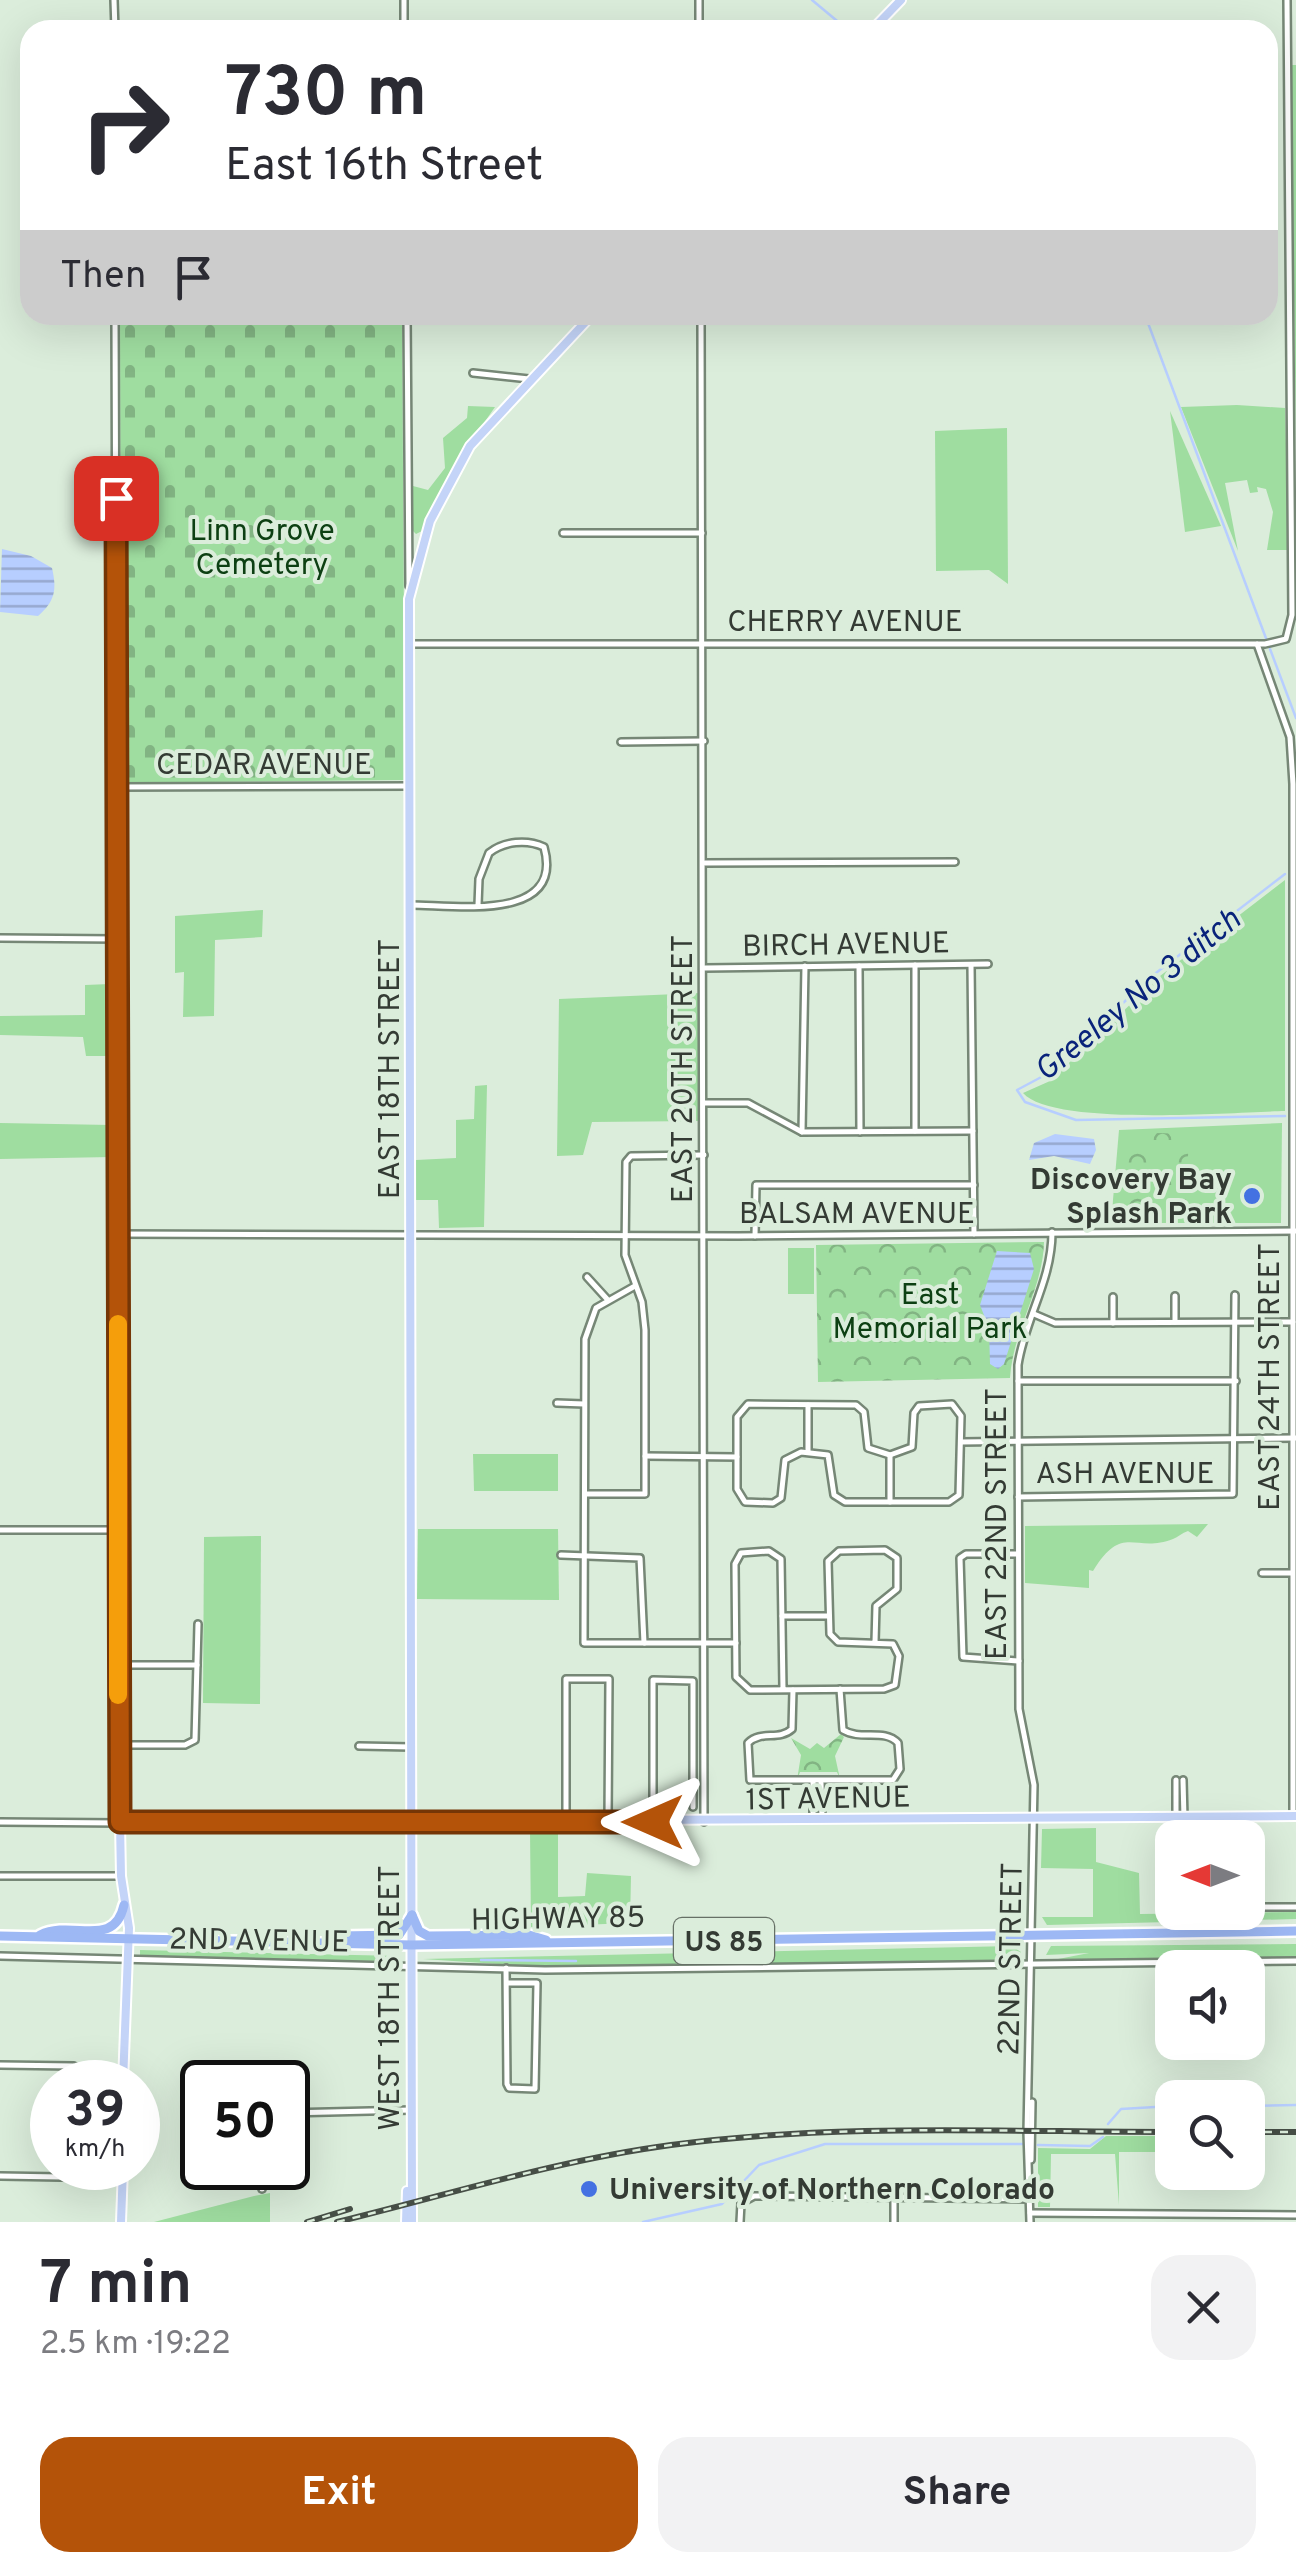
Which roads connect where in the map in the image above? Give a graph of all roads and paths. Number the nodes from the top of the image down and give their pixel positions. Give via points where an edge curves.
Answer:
1 (901, 0) edge
2 (1287, 0) edge
3 (882, 20) edge
4 (116, 325) edge
5 (407, 325) edge
6 (582, 325) edge
7 (700, 325) edge
8 (473, 373) dead end
9 (530, 379) junction
10 (563, 533) dead end
11 (702, 533) junction
12 (409, 538) junction
13 (424, 539) junction
14 (409, 599) junction
15 (702, 643) junction
16 (410, 644) junction
17 (1258, 644) junction
18 (621, 742) dead end
19 (704, 742) junction
20 (1295, 784) edge
21 (410, 786) junction
22 (118, 787) junction
23 (955, 862) dead end
24 (705, 863) junction
25 (410, 905) junction
26 (478, 905) junction
27 (0, 938) edge
28 (117, 939) junction
29 (988, 964) dead end
30 (915, 965) junction
31 (970, 965) junction
32 (805, 966) junction
33 (859, 966) junction
34 (705, 968) junction
35 (1295, 1077) edge
36 (704, 1103) junction
37 (974, 1131) junction
38 (802, 1132) junction
39 (860, 1132) junction
40 (915, 1132) junction
41 (704, 1155) junction
42 (974, 1185) junction
43 (1294, 1231) edge
44 (1052, 1232) junction
45 (118, 1234) junction
46 (974, 1234) junction
47 (412, 1236) junction
48 (704, 1236) junction
49 (755, 1236) junction
50 (625, 1240) junction
51 (587, 1277) dead end
52 (635, 1286) junction
53 (1235, 1295) dead end
54 (1176, 1296) dead end
55 (1113, 1297) dead end
56 (607, 1299) junction
57 (1034, 1314) junction
58 (1113, 1322) junction
59 (1175, 1322) junction
60 (1236, 1322) junction
61 (1294, 1322) edge
62 (1018, 1381) junction
63 (1236, 1381) junction
64 (557, 1403) dead end
65 (585, 1404) junction
66 (808, 1404) junction
67 (1236, 1438) junction
68 (1294, 1438) edge
69 (1017, 1441) junction
70 (961, 1442) junction
71 (808, 1452) junction
72 (890, 1455) junction
73 (645, 1456) junction
74 (704, 1457) junction
75 (736, 1457) junction
76 (585, 1494) junction
77 (1018, 1497) junction
78 (890, 1502) junction
79 (1294, 1524) edge
80 (0, 1530) edge
81 (118, 1530) junction
82 (1018, 1554) junction
83 (561, 1555) dead end
84 (585, 1555) junction
85 (1262, 1573) dead end
86 (1292, 1573) junction
87 (782, 1616) junction
88 (829, 1616) junction
89 (198, 1624) dead end
90 (876, 1642) junction
91 (644, 1643) junction
92 (704, 1643) junction
93 (736, 1643) junction
94 (1019, 1661) junction
95 (119, 1665) junction
96 (197, 1665) junction
97 (782, 1689) junction
98 (840, 1689) junction
99 (793, 1690) junction
100 (117, 1745) junction
101 (359, 1746) dead end
102 (414, 1747) junction
103 (1180, 1780) dead end
104 (813, 1782) junction
105 (822, 1782) junction
106 (693, 1807) dead end
107 (1294, 1816) edge
108 (1182, 1818) junction
109 (1034, 1819) junction
110 (818, 1820) junction
111 (0, 1822) edge
112 (120, 1822) junction
113 (653, 1822) junction
114 (704, 1822) junction
115 (410, 1823) junction
116 (566, 1823) junction
117 (608, 1823) junction
118 (0, 1876) edge
119 (120, 1876) junction
120 (124, 1905) junction
121 (1296, 1906) edge
122 (1265, 1907) edge
123 (412, 1915) junction
124 (1296, 1930) edge
125 (1032, 1934) junction
126 (0, 1936) edge
127 (38, 1936) junction
128 (129, 1939) junction
129 (326, 1942) junction
130 (558, 1943) junction
131 (412, 1945) junction
132 (0, 1956) edge
133 (128, 1959) junction
134 (1296, 1961) edge
135 (412, 1966) junction
136 (1032, 1966) junction
137 (506, 1968) junction
138 (506, 1982) junction
139 (124, 2060) edge
140 (0, 2065) edge
141 (30, 2065) edge
142 (411, 2110) junction
143 (310, 2113) edge
144 (30, 2175) edge
145 (0, 2176) edge
146 (123, 2190) edge
147 (894, 2198) junction
148 (1030, 2199) junction
149 (1030, 2213) junction
150 (1296, 2215) edge
151 (122, 2222) edge
152 (409, 2222) edge
153 (740, 2222) edge
154 (894, 2222) edge
155 (1030, 2222) edge

1 - 3 main road
2 - 17 street, CHERRY AVENUE via 1292,616 1281,643
4 - 22 street
5 - 12 street, EAST 18TH STREET
6 - 9 main road
7 - 11 street, EAST 20TH STREET
8 - 9 street
9 - 13 main road via 470,446
10 - 11 street
11 - 15 street, EAST 20TH STREET
12 - 13 street
12 - 14 street, EAST 18TH STREET
13 - 14 main road
14 - 16 main road, EAST 18TH STREET
15 - 16 street, CHERRY AVENUE
15 - 17 street, CHERRY AVENUE
15 - 19 street, EAST 20TH STREET
16 - 21 main road, EAST 18TH STREET
17 - 20 street, EAST 24TH STREET via 1290,737
18 - 19 street
19 - 24 street, EAST 20TH STREET
20 - 35 street, EAST 24TH STREET
21 - 22 street, CEDAR AVENUE
21 - 25 main road, EAST 18TH STREET
22 - 28 street
23 - 24 street
24 - 34 street, EAST 20TH STREET
25 - 26 street
25 - 47 main road, EAST 18TH STREET
26 - 26 street via 518,903 545,879 544,847 507,844 489,853
27 - 28 street
28 - 45 street
29 - 31 street, BIRCH AVENUE
30 - 31 street, BIRCH AVENUE
30 - 33 street, BIRCH AVENUE
30 - 40 street
31 - 37 street
32 - 33 street, BIRCH AVENUE
32 - 34 street, BIRCH AVENUE
32 - 38 street
33 - 39 street
34 - 36 street, EAST 20TH STREET
35 - 43 street, EAST 24TH STREET
36 - 38 street via 748,1103
36 - 41 street, EAST 20TH STREET
37 - 40 street
37 - 42 street
38 - 39 street
39 - 40 street
41 - 48 street, EAST 20TH STREET
41 - 50 street via 628,1159
42 - 46 street
42 - 49 street via 756,1186
43 - 44 street, BALSAM AVENUE
43 - 61 street, EAST 24TH STREET
44 - 46 street, BALSAM AVENUE
44 - 57 street, EAST 22ND STREET via 1048,1279
45 - 47 street, BALSAM AVENUE
45 - 81 street
46 - 49 street, BALSAM AVENUE
47 - 50 street, BALSAM AVENUE
47 - 102 main road, EAST 18TH STREET
48 - 49 street, BALSAM AVENUE
48 - 50 street, BALSAM AVENUE
48 - 74 street, EAST 20TH STREET
50 - 52 street
51 - 56 street
52 - 56 street
52 - 73 street via 645,1330
53 - 60 street
54 - 59 street
55 - 58 street
56 - 65 street via 586,1330
57 - 58 street via 1055,1323
57 - 62 street, EAST 22ND STREET via 1022,1342
58 - 59 street
59 - 60 street
60 - 61 street
60 - 63 street
61 - 68 street, EAST 24TH STREET
62 - 63 street
62 - 69 street, EAST 22ND STREET
63 - 67 street
64 - 65 street
65 - 76 street
66 - 71 street
66 - 72 street via 862,1408 868,1448
66 - 75 street via 742,1407
67 - 68 street
67 - 69 street
67 - 77 street, ASH AVENUE via 1233,1494
68 - 79 street, EAST 24TH STREET
69 - 70 street
69 - 77 street, EAST 22ND STREET
70 - 72 street via 958,1409 926,1404 914,1413 912,1447
70 - 78 street via 956,1499
71 - 75 street via 789,1456 784,1494 773,1503 740,1499
71 - 78 street via 829,1457 839,1500
72 - 78 street
73 - 74 street
73 - 76 street via 645,1494
74 - 75 street
74 - 92 street, EAST 20TH STREET
76 - 84 street
77 - 82 street, EAST 22ND STREET
79 - 86 street, EAST 24TH STREET
80 - 81 street
81 - 95 street
82 - 94 street, EAST 22ND STREET
82 - 94 street via 962,1555 964,1658
83 - 84 street
84 - 91 street via 640,1558
84 - 91 street via 584,1643
85 - 86 street
86 - 107 street, EAST 24TH STREET
87 - 88 street
87 - 93 street via 780,1557 741,1553 735,1564
87 - 97 street
88 - 90 street via 837,1641
88 - 90 street via 832,1555 891,1551 898,1560 898,1585 876,1606
89 - 96 street
90 - 98 street via 893,1644 898,1652 895,1685
91 - 92 street
92 - 93 street
92 - 114 street, EAST 20TH STREET
93 - 97 street via 742,1687
94 - 109 street, EAST 22ND STREET
95 - 96 street
95 - 100 street
96 - 100 street via 195,1740
97 - 99 street
98 - 99 street
98 - 105 street via 843,1730 894,1737 900,1769 888,1782
99 - 104 street via 792,1728 751,1740 747,1777 756,1783
100 - 112 street
101 - 102 street
102 - 115 main road, EAST 18TH STREET
103 - 108 street
104 - 105 street
104 - 110 street
105 - 110 street
106 - 113 street via 692,1681 652,1680
107 - 108 main road, 1ST AVENUE
108 - 109 main road, 1ST AVENUE
109 - 110 main road, 1ST AVENUE
109 - 125 street, 22ND STREET
110 - 114 main road, 1ST AVENUE
111 - 112 street, 1ST AVENUE
112 - 115 main road, 1ST AVENUE
112 - 119 main road
113 - 114 main road, 1ST AVENUE
113 - 117 main road, 1ST AVENUE
115 - 116 main road, 1ST AVENUE
115 - 123 main road, WEST 18TH STREET
116 - 117 main road, 1ST AVENUE
116 - 117 street via 566,1679 609,1679
118 - 119 street
119 - 120 main road
120 - 127 highway via 110,1930
120 - 128 main road
121 - 122 street
123 - 129 highway via 399,1936
123 - 130 highway via 428,1936 529,1935
123 - 131 main road, WEST 18TH STREET
124 - 125 highway, HIGHWAY 85 / US 85
125 - 130 highway, HIGHWAY 85 / US 85
125 - 136 street, 22ND STREET
126 - 127 highway, HIGHWAY 85 / US 85
127 - 128 highway, HIGHWAY 85 / US 85
128 - 129 highway, HIGHWAY 85 / US 85
128 - 133 main road
129 - 131 highway, HIGHWAY 85 / US 85
130 - 131 highway, HIGHWAY 85 / US 85
131 - 135 main road, WEST 18TH STREET
132 - 133 street, 2ND AVENUE
133 - 135 street, 2ND AVENUE
133 - 139 main road
134 - 136 street, 2ND AVENUE
135 - 137 street, 2ND AVENUE
135 - 142 main road, WEST 18TH STREET
136 - 137 street, 2ND AVENUE
136 - 148 street, 22ND STREET
137 - 138 street
138 - 138 street via 537,1984 535,2089 507,2084
140 - 141 street
142 - 143 street
142 - 152 main road, WEST 18TH STREET
144 - 145 street
146 - 151 main road
147 - 148 street
147 - 153 street via 754,2196 743,2200
147 - 154 street
148 - 149 street, 22ND STREET
149 - 150 street
149 - 155 street, 22ND STREET

